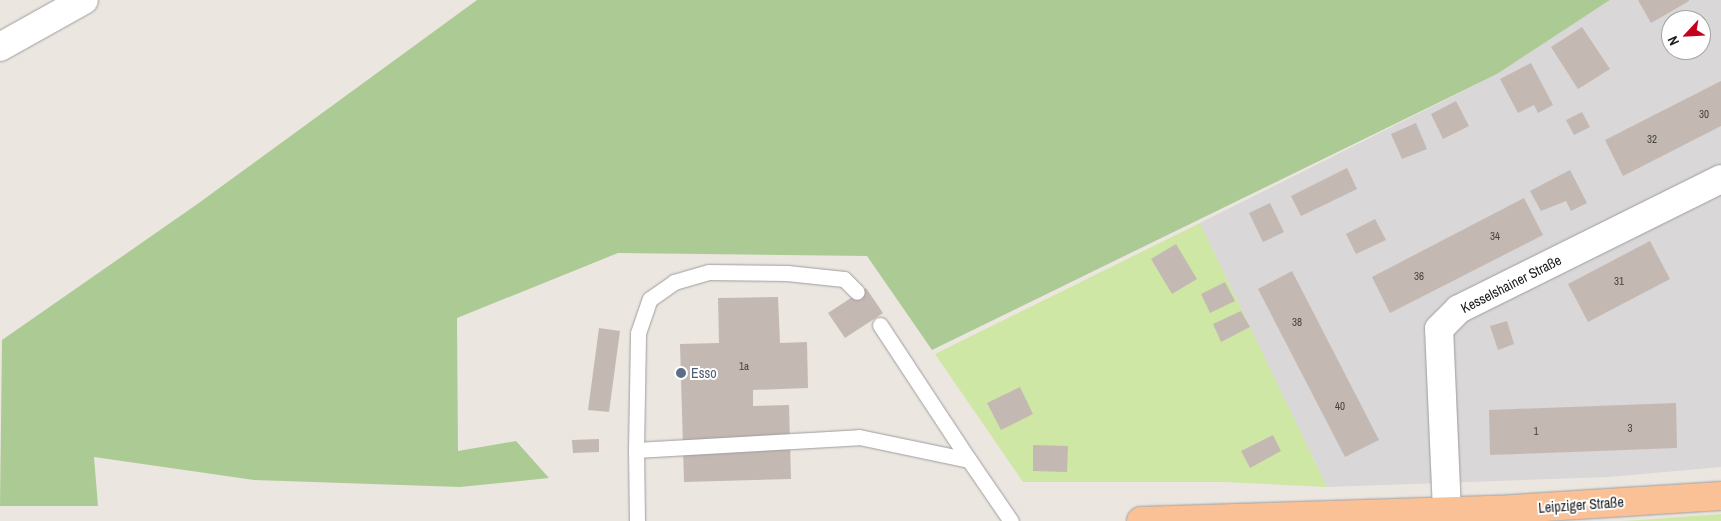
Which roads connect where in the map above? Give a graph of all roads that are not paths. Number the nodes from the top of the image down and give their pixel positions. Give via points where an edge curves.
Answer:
1 (84, 0) edge
2 (0, 47) edge
3 (1714, 187) edge
4 (857, 292) dead end
5 (880, 325) dead end
6 (636, 450) junction
7 (969, 460) junction
8 (1721, 496) edge
9 (1447, 511) junction
10 (637, 521) edge
11 (1011, 521) edge
12 (1141, 521) edge

1 - 2 street
3 - 9 street, Kesselshainer Straße via 1459,309 1439,328
4 - 6 lane via 844,279 787,272 710,272 674,282 650,299 638,333
5 - 7 lane
6 - 7 lane via 859,437
6 - 10 lane
7 - 11 lane
8 - 9 main road, Leipziger Straße
9 - 12 main road, Leipziger Straße

